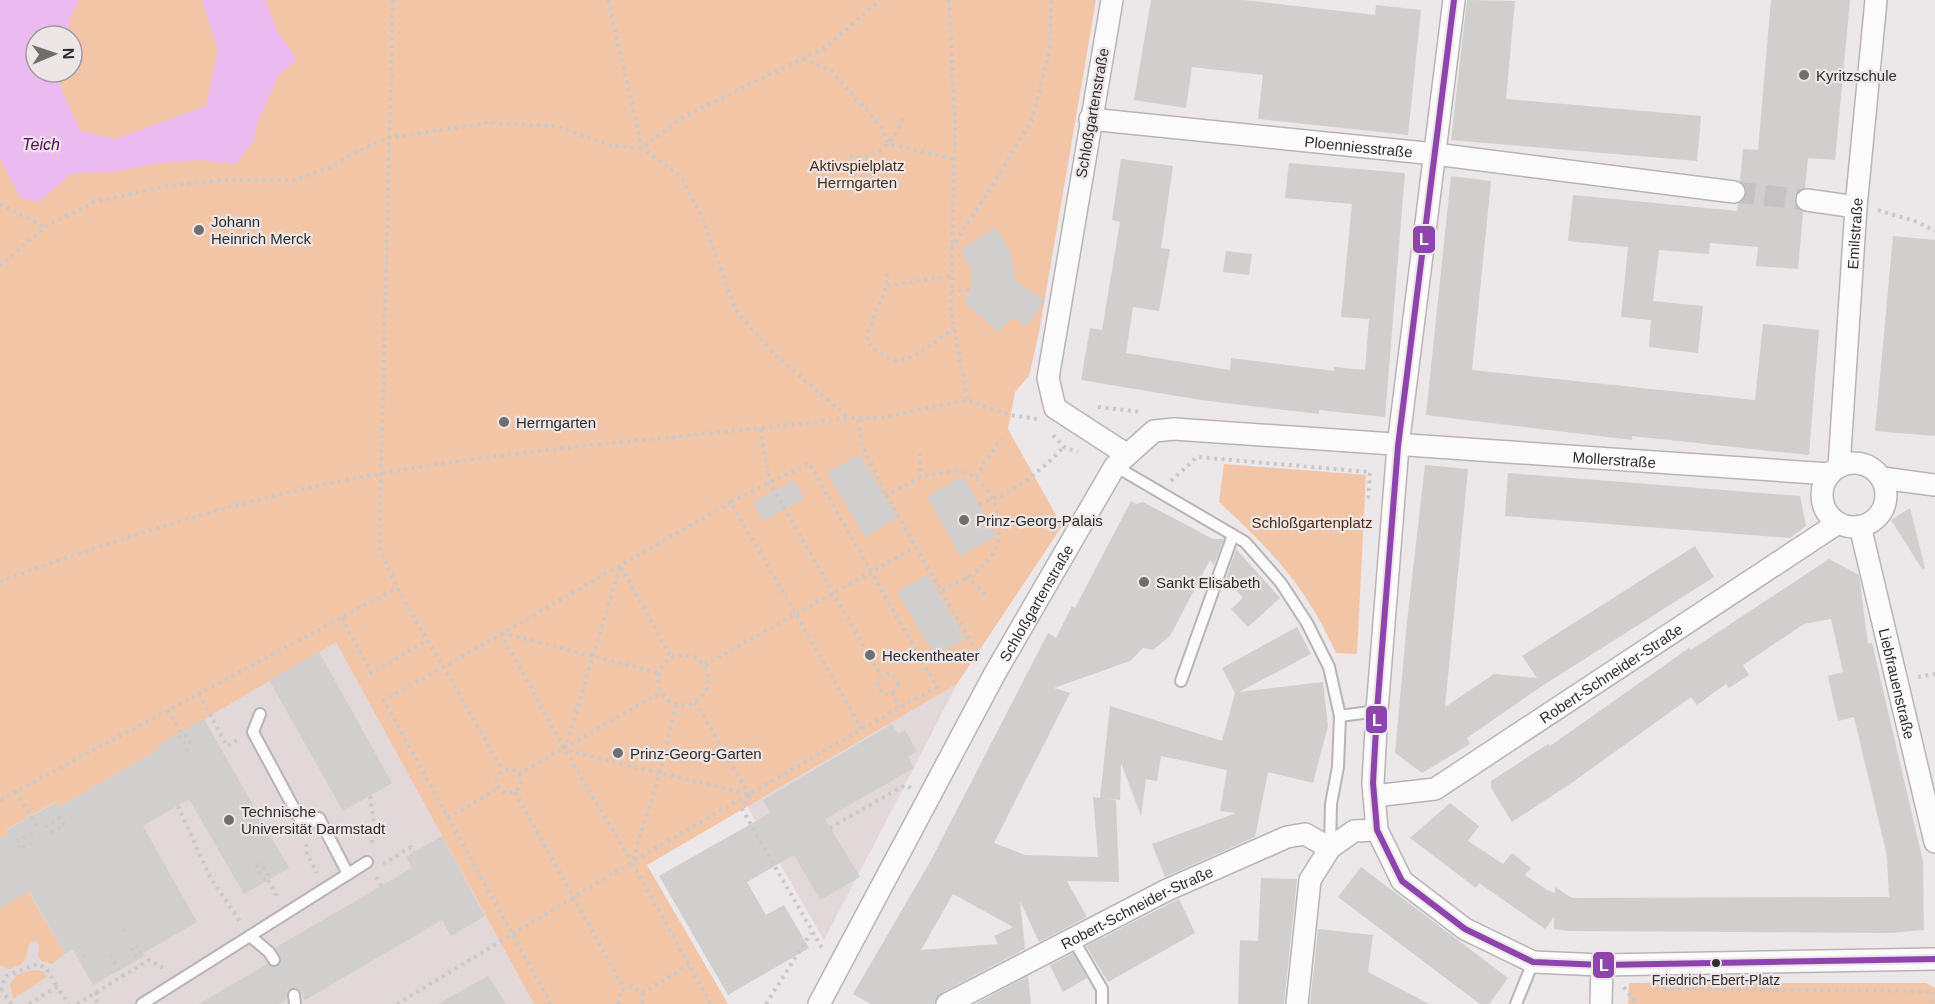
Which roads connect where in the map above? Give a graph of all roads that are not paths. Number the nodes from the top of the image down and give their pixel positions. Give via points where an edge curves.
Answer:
1 (1112, 0) edge
2 (1454, 0) edge
3 (1876, 0) edge
4 (1090, 119) junction
5 (1435, 154) junction
6 (1734, 192) tunnel mouth
7 (1807, 200) tunnel mouth
8 (1856, 207) junction
9 (1398, 446) junction
10 (1120, 460) junction
11 (1834, 470) junction
12 (1882, 478) junction
13 (1935, 485) edge
14 (1838, 523) junction
15 (1860, 526) junction
16 (1233, 535) junction
17 (1181, 681) dead end
18 (1377, 711) junction
19 (260, 714) dead end
20 (1340, 716) junction
21 (1374, 796) junction
22 (1377, 830) junction
23 (1935, 842) edge
24 (1330, 848) junction
25 (367, 862) road end
26 (348, 874) junction
27 (250, 936) junction
28 (1073, 939) junction
29 (1935, 959) edge
30 (274, 960) dead end
31 (1533, 962) junction
32 (1602, 965) junction
33 (142, 1004) edge
34 (820, 1004) edge
35 (947, 1004) edge
36 (1102, 1004) edge
37 (1297, 1004) edge
38 (1516, 1004) edge
39 (1601, 1004) edge

1 - 4 street, Schloßgartenstraße
2 - 5 street
3 - 8 street, Emilstraße
4 - 5 street, Ploenniesstraße
4 - 10 street, Schloßgartenstraße via 1048,378 1055,408
5 - 6 street, Ploenniesstraße
5 - 9 street
7 - 8 street
8 - 11 street, Emilstraße
9 - 10 street via 1174,429 1154,431
9 - 11 street, Mollerstraße
9 - 18 street
10 - 16 lane via 1159,492
10 - 34 street, Schloßgartenstraße via 994,675
11 - 12 street via 1858,463
11 - 14 street via 1822,494 1824,505
12 - 13 street
12 - 15 street via 1886,498 1883,508 1878,516
14 - 15 street
14 - 21 street, Robert-Schneider-Straße via 1435,789
15 - 23 street, Liebfrauenstraße
16 - 17 lane
16 - 20 lane via 1245,542 1281,583 1308,623 1329,667
18 - 20 lane
18 - 21 street
19 - 26 lane via 253,732 304,826 319,818
20 - 24 lane
21 - 22 street
22 - 24 street via 1354,831
22 - 31 street via 1402,881 1465,929
24 - 28 street, Robert-Schneider-Straße via 1305,834 1287,837 1167,890
24 - 37 street via 1310,880
25 - 26 lane
26 - 27 lane
27 - 30 lane
27 - 33 lane
28 - 35 street, Robert-Schneider-Straße
28 - 36 lane via 1102,989
29 - 32 street
31 - 32 street
31 - 38 lane
32 - 39 street

